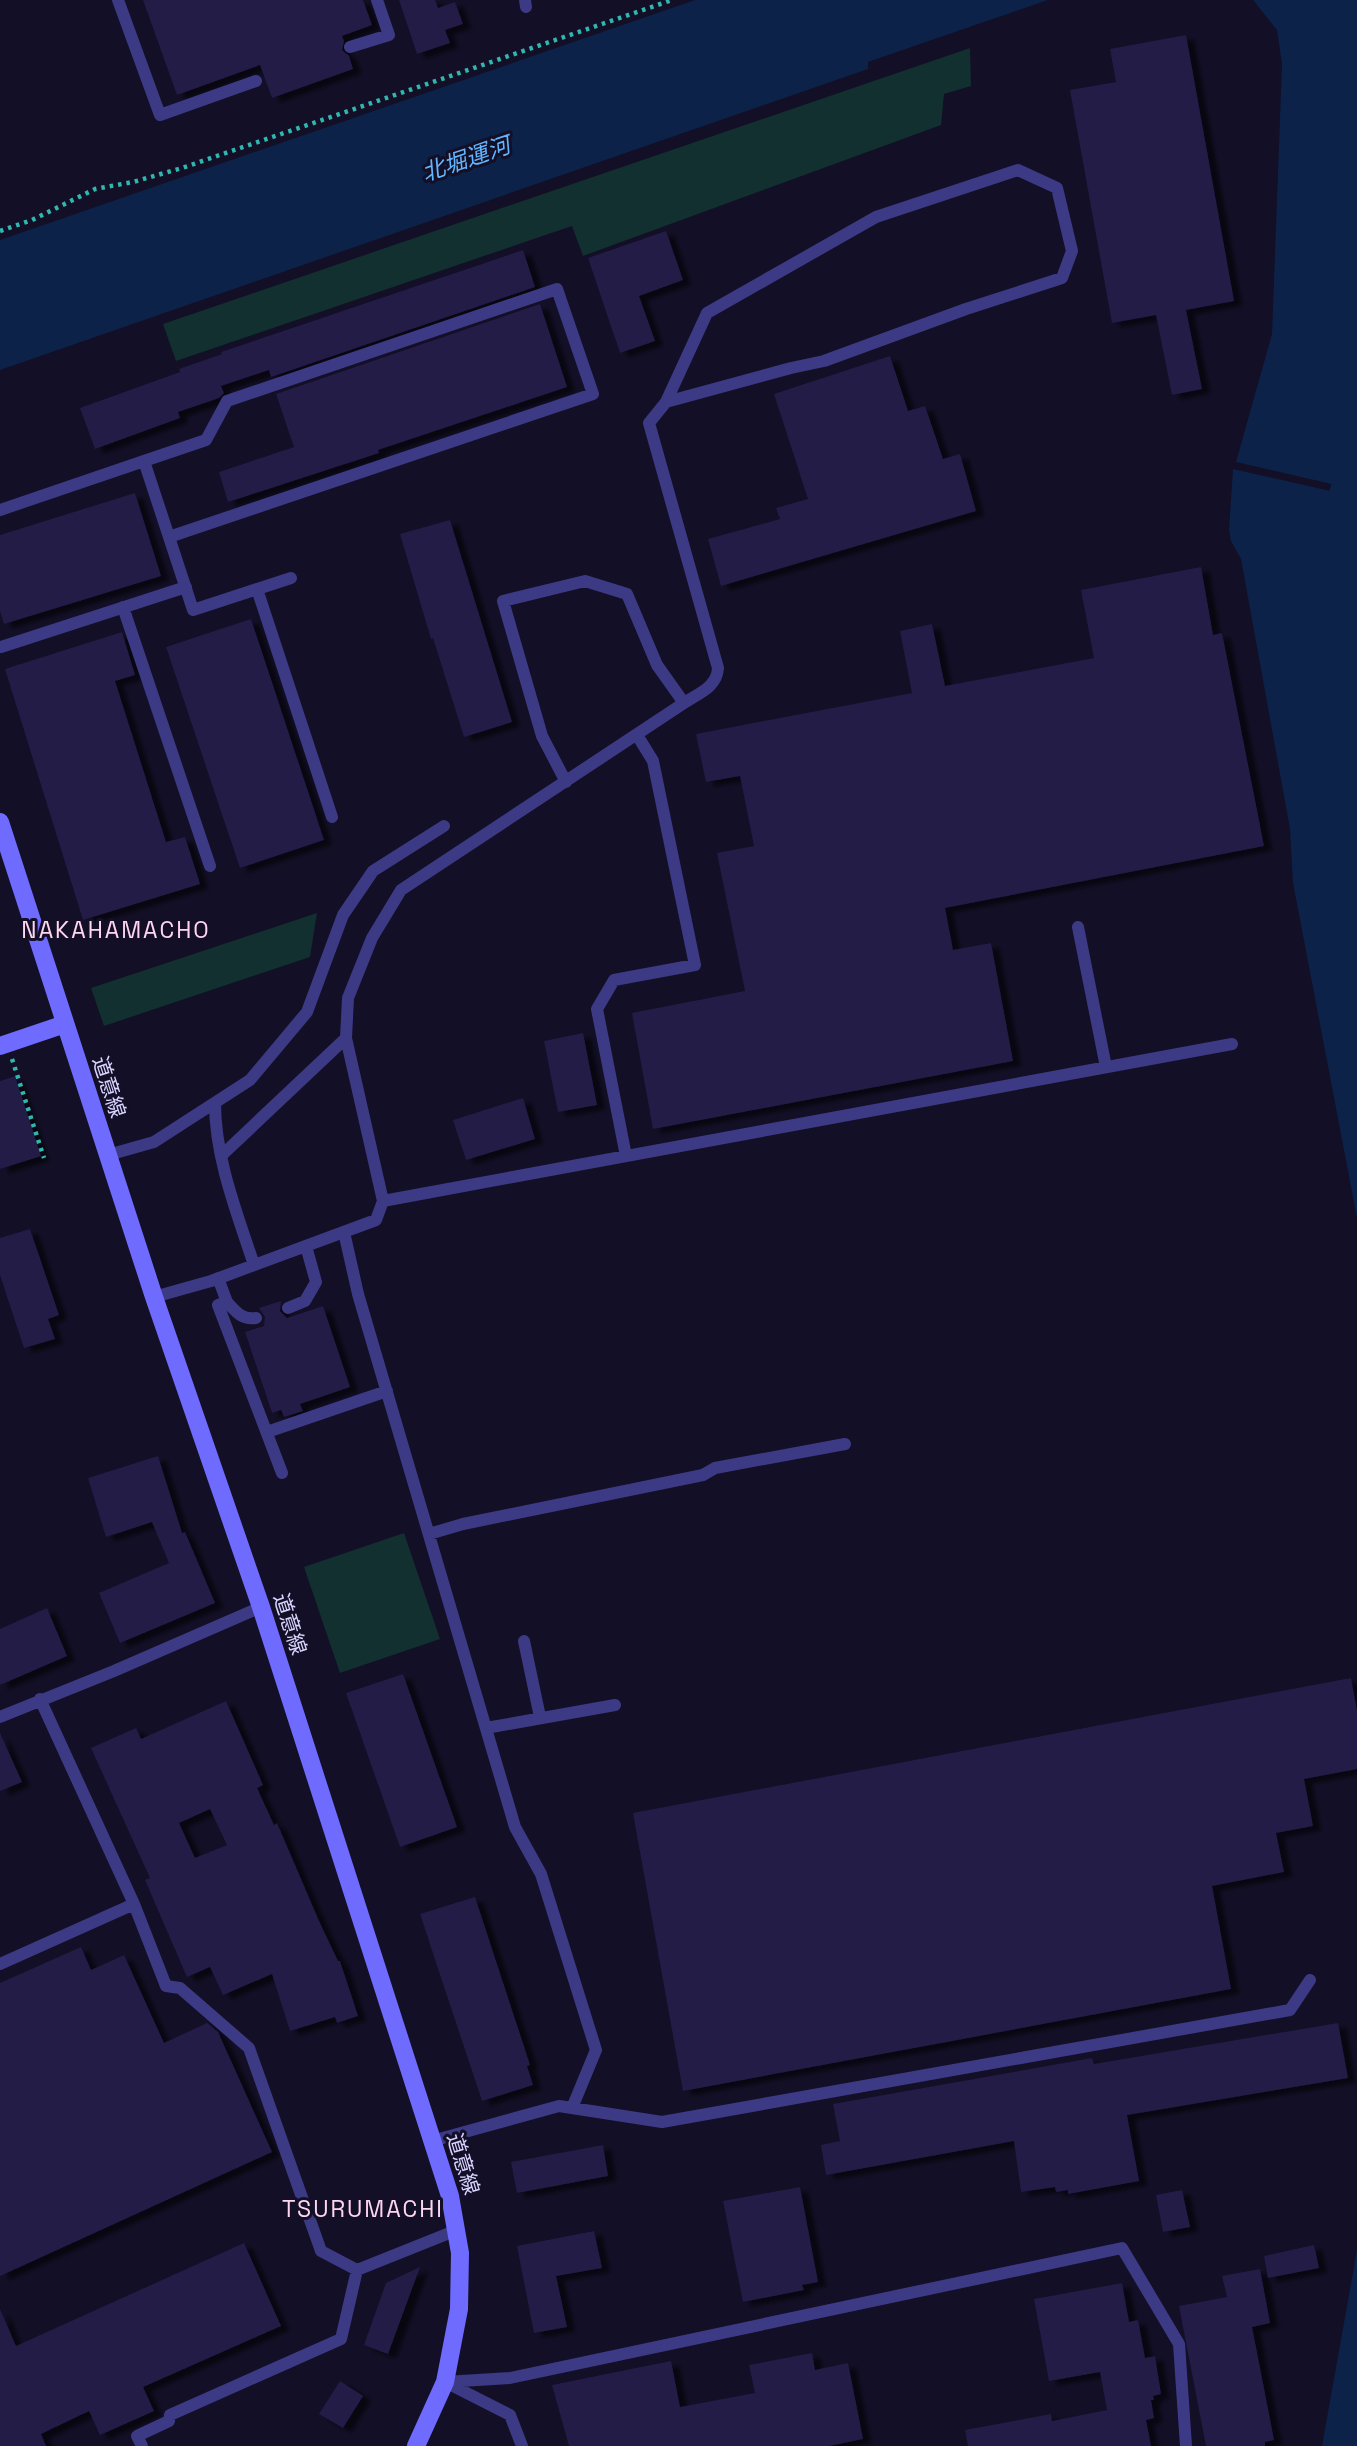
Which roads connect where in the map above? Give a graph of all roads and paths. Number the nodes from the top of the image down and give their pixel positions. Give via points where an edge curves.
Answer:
1 (118, 0) edge
2 (377, 0) edge
3 (672, 0) edge
4 (350, 47) dead end
5 (256, 81) dead end
6 (0, 231) edge
7 (666, 402) junction
8 (144, 461) junction
9 (0, 510) edge
10 (169, 537) junction
11 (291, 578) dead end
12 (186, 587) junction
13 (257, 589) junction
14 (123, 607) junction
15 (1, 647) edge
16 (684, 703) junction
17 (637, 735) junction
18 (566, 782) junction
19 (332, 817) dead end
20 (0, 822) edge
21 (444, 825) dead end
22 (210, 866) dead end
23 (1078, 928) dead end
24 (65, 1024) junction
25 (346, 1038) junction
26 (1232, 1044) dead end
27 (6, 1052) edge
28 (1106, 1067) junction
29 (215, 1103) junction
30 (107, 1155) junction
31 (221, 1156) junction
32 (626, 1156) junction
33 (44, 1158) dead end
34 (383, 1201) junction
35 (344, 1232) junction
36 (306, 1246) junction
37 (254, 1265) junction
38 (218, 1278) junction
39 (154, 1297) junction
40 (227, 1302) junction
41 (288, 1308) dead end
42 (256, 1318) dead end
43 (387, 1391) junction
44 (267, 1432) junction
45 (845, 1444) dead end
46 (282, 1474) dead end
47 (429, 1534) junction
48 (261, 1607) junction
49 (524, 1641) dead end
50 (40, 1699) junction
51 (615, 1705) dead end
52 (0, 1717) edge
53 (540, 1717) junction
54 (486, 1728) junction
55 (134, 1903) junction
56 (0, 1964) edge
57 (1310, 1980) dead end
58 (572, 2108) junction
59 (432, 2141) junction
60 (457, 2230) junction
61 (357, 2270) junction
62 (445, 2382) junction
63 (142, 2446) edge
64 (415, 2446) edge
65 (522, 2446) edge
66 (1186, 2446) edge

1 - 5 lane via 160,115
2 - 4 lane via 389,35
3 - 6 path via 182,168 95,189
7 - 7 lane via 824,361 1062,278 1072,251 1058,188 1018,170 876,217 707,313
7 - 16 lane via 649,423 718,668 713,684
8 - 9 lane
8 - 10 lane
8 - 10 lane via 206,440 227,401 557,289 593,394
10 - 12 lane
11 - 13 lane
12 - 13 lane via 193,610
12 - 14 lane
13 - 19 lane
14 - 15 lane
14 - 22 lane
16 - 17 lane
16 - 18 lane via 657,666 627,594 585,581 503,601 542,736
17 - 18 lane
17 - 32 lane via 653,761 695,965 614,980 597,1009
18 - 25 lane via 401,890 372,938 348,998
20 - 24 street, 道意線
21 - 29 lane via 373,871 343,915 307,1012 250,1080
23 - 28 lane
24 - 27 street
24 - 30 street, 道意線
25 - 31 lane
25 - 34 lane
26 - 28 lane
27 - 33 path
28 - 32 lane
29 - 30 lane via 154,1142
29 - 31 lane
30 - 39 street, 道意線
31 - 37 lane
32 - 34 lane
34 - 35 lane via 376,1220
35 - 36 lane
35 - 43 lane
36 - 37 lane
36 - 41 lane via 316,1282 305,1301
37 - 38 lane
38 - 39 lane
38 - 40 lane
39 - 48 street, 道意線
40 - 42 lane via 238,1314
40 - 44 lane via 218,1305
43 - 44 lane
43 - 47 lane
44 - 46 lane
45 - 47 lane via 715,1468 703,1475
47 - 54 lane
48 - 50 lane
48 - 59 street, 道意線
49 - 53 lane
50 - 52 lane
50 - 55 lane
51 - 53 lane
53 - 54 lane
54 - 58 lane via 515,1827 541,1874 596,2050
55 - 56 lane
55 - 61 lane via 166,1986 180,1988 248,2048 321,2252
57 - 58 lane via 1290,2010 662,2122
58 - 59 lane via 559,2106
59 - 60 street, 道意線
60 - 61 lane
60 - 62 street, 道意線 via 459,2309
61 - 63 lane via 341,2339 170,2415 169,2421 137,2436
62 - 64 street, 道意線
62 - 65 lane via 510,2415
62 - 66 lane via 510,2378 1122,2248 1179,2344

